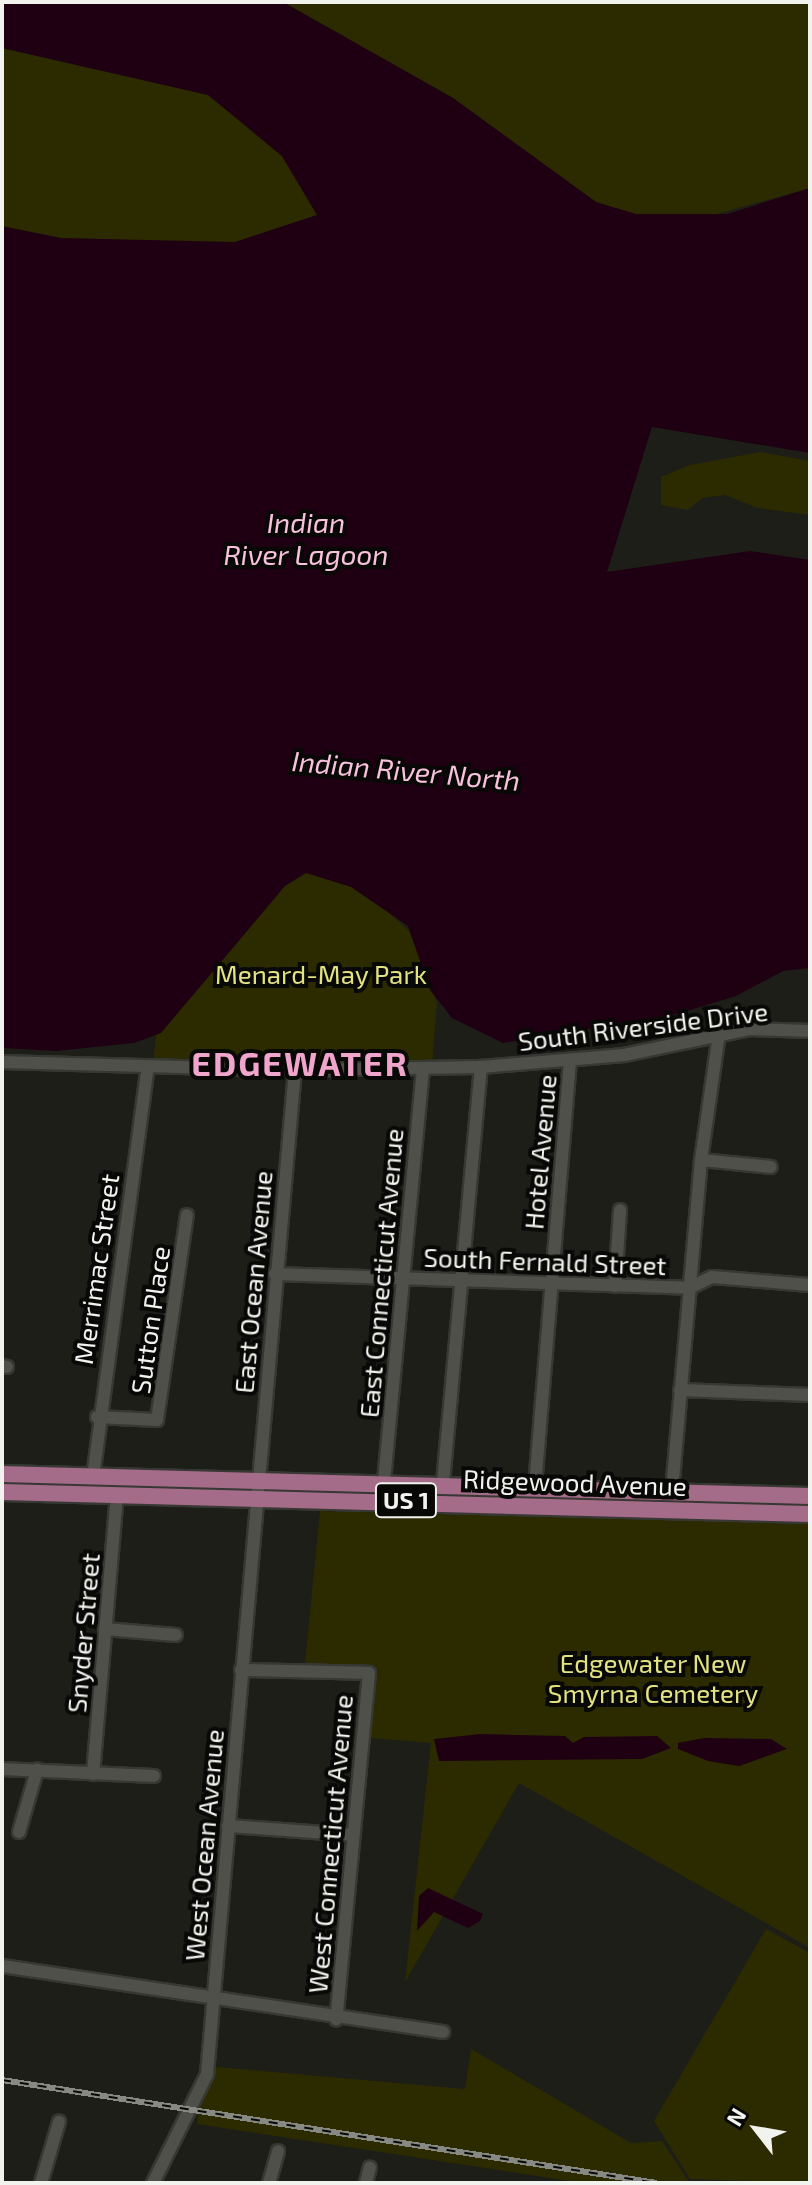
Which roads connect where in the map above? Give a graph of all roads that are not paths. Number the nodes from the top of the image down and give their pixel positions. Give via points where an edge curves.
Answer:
1 (810, 1031) edge
2 (719, 1033) junction
3 (2, 1062) edge
4 (570, 1062) junction
5 (148, 1067) junction
6 (481, 1067) junction
7 (423, 1069) junction
8 (295, 1070) junction
9 (701, 1160) junction
10 (771, 1167) dead end
11 (620, 1210) dead end
12 (187, 1215) dead end
13 (275, 1274) junction
14 (403, 1278) junction
15 (461, 1279) junction
16 (550, 1284) junction
17 (810, 1285) edge
18 (615, 1286) junction
19 (689, 1288) junction
20 (680, 1390) junction
21 (810, 1395) edge
22 (97, 1417) junction
23 (2, 1474) edge
24 (29, 1475) junction
25 (93, 1477) junction
26 (257, 1480) junction
27 (384, 1481) junction
28 (2, 1482) edge
29 (443, 1483) junction
30 (535, 1486) junction
31 (668, 1491) junction
32 (2, 1492) edge
33 (117, 1496) junction
34 (810, 1496) edge
35 (256, 1497) junction
36 (554, 1505) junction
37 (685, 1510) junction
38 (810, 1514) edge
39 (105, 1629) junction
40 (176, 1635) dead end
41 (241, 1670) junction
42 (2, 1769) edge
43 (37, 1770) junction
44 (93, 1774) junction
45 (154, 1776) dead end
46 (228, 1826) junction
47 (19, 1832) dead end
48 (353, 1835) junction
49 (2, 1966) edge
50 (214, 1997) junction
51 (336, 2019) junction
52 (443, 2032) dead end
53 (59, 2122) dead end
54 (278, 2151) dead end
55 (370, 2167) dead end
56 (41, 2183) edge
57 (153, 2183) edge
58 (269, 2183) edge
59 (366, 2183) edge

1 - 2 street, South Riverside Drive
2 - 4 street, South Riverside Drive
2 - 9 street
3 - 5 street, South Riverside Drive
4 - 6 street, South Riverside Drive
4 - 16 street, Hotel Avenue
5 - 8 street, South Riverside Drive
5 - 22 street, Merrimac Street
6 - 7 street, South Riverside Drive
6 - 15 street
7 - 8 street, South Riverside Drive
7 - 14 street, East Connecticut Avenue
8 - 13 street, East Ocean Avenue
9 - 10 street
9 - 19 street
11 - 18 street
12 - 22 street, Sutton Place via 157,1420
13 - 14 street, South Fernald Street
13 - 26 street, East Ocean Avenue
14 - 15 street, South Fernald Street
14 - 27 street, East Connecticut Avenue
15 - 16 street, South Fernald Street
15 - 29 street
16 - 18 street, South Fernald Street
16 - 30 street, Hotel Avenue
17 - 19 street, South Fernald Street via 712,1277
18 - 19 street, South Fernald Street
19 - 20 street
20 - 21 street
20 - 31 street
22 - 25 street, Merrimac Street
23 - 24 main road, Ridgewood Avenue / US 1
24 - 25 main road, Ridgewood Avenue / US 1
24 - 28 main road via 24,1482
25 - 26 main road, Ridgewood Avenue / US 1
26 - 27 main road, Ridgewood Avenue / US 1
26 - 35 street, East Ocean Avenue
27 - 29 main road, Ridgewood Avenue / US 1
29 - 30 main road, Ridgewood Avenue / US 1
30 - 31 main road, Ridgewood Avenue / US 1
31 - 34 main road, Ridgewood Avenue / US 1
31 - 36 main road via 653,1499 566,1497
32 - 33 main road, Ridgewood Avenue / US 1
33 - 35 main road, Ridgewood Avenue / US 1
33 - 39 street, Snyder Street
34 - 37 main road via 792,1502 699,1500
35 - 36 main road, Ridgewood Avenue / US 1
35 - 41 street, West Ocean Avenue
36 - 37 main road, Ridgewood Avenue / US 1
37 - 38 main road, Ridgewood Avenue / US 1
39 - 40 street
39 - 44 street, Snyder Street
41 - 46 street, West Ocean Avenue
41 - 48 street, West Connecticut Avenue via 369,1673
42 - 43 street
43 - 44 street
43 - 47 street
44 - 45 street
46 - 48 street
46 - 50 street, West Ocean Avenue
48 - 51 street, West Connecticut Avenue
49 - 50 street
50 - 51 street
50 - 57 street, West Ocean Avenue via 202,2093 169,2144
51 - 52 street
53 - 56 street
54 - 58 street
55 - 59 street

